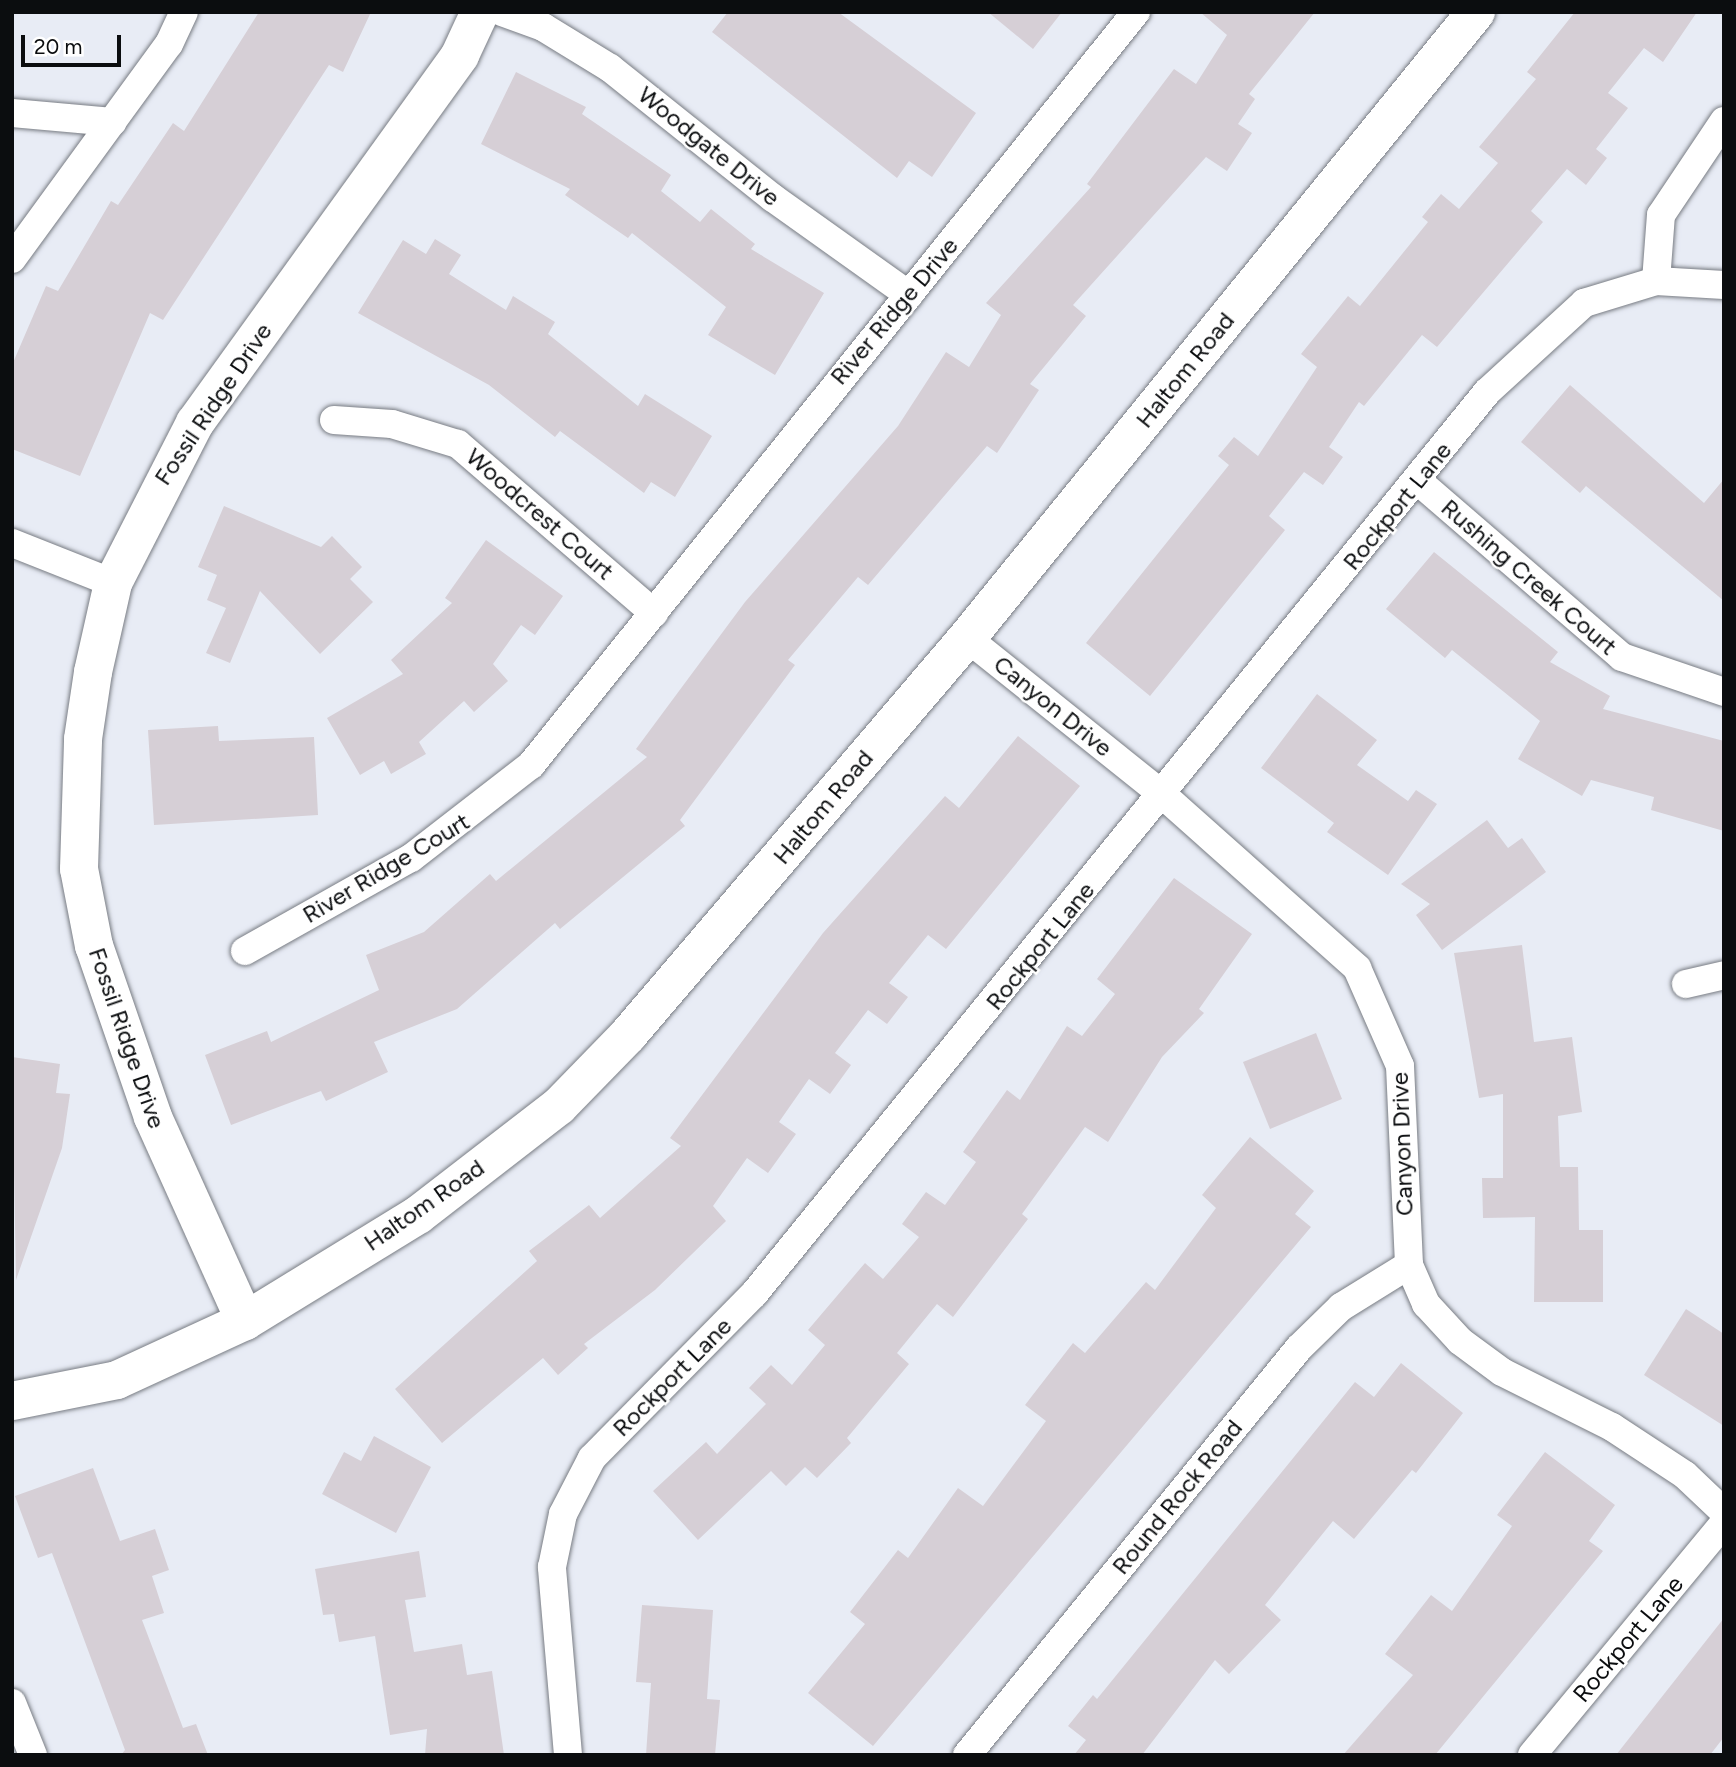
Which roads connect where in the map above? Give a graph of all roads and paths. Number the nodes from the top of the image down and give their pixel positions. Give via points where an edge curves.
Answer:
1 (184, 12) edge
2 (480, 12) edge
3 (502, 12) edge
4 (1136, 12) edge
5 (1476, 12) edge
6 (12, 113) edge
7 (1724, 121) edge
8 (113, 122) junction
9 (12, 259) edge
10 (1656, 281) junction
11 (1724, 285) edge
12 (909, 295) junction
13 (334, 420) dead end
14 (1418, 481) junction
15 (12, 543) edge
16 (113, 583) junction
17 (654, 613) junction
18 (967, 638) junction
19 (1724, 692) edge
20 (1163, 795) junction
21 (245, 951) dead end
22 (1724, 975) edge
23 (1686, 984) dead end
24 (1409, 1265) junction
25 (245, 1321) junction
26 (12, 1401) edge
27 (1724, 1512) edge
28 (1724, 1523) edge
29 (12, 1703) edge
30 (33, 1755) edge
31 (568, 1755) edge
32 (967, 1755) edge
33 (1532, 1755) edge

1 - 8 street
2 - 16 main road, Fossil Ridge Drive via 460,54 195,423
3 - 12 street, Woodgate Drive via 543,27 610,68 772,198
4 - 12 street, River Ridge Drive
5 - 18 main road, Haltom Road
6 - 8 street
7 - 10 street via 1661,215
8 - 9 street
10 - 11 street, Rockport Lane
10 - 14 street, Rockport Lane via 1584,303 1532,345
12 - 17 street, River Ridge Drive
13 - 17 street, Woodcrest Court via 392,424 458,444
14 - 19 street, Rushing Creek Court via 1622,657
14 - 20 street, Rockport Lane
15 - 16 street
16 - 25 main road, Fossil Ridge Drive via 83,739 79,869 110,1003 153,1117
17 - 21 street, River Ridge Court via 531,765 477,812 411,858
18 - 20 street, Canyon Drive
18 - 25 main road, Haltom Road via 628,1035 559,1106 418,1215
20 - 24 street, Canyon Drive via 1335,944 1376,999 1403,1086
20 - 31 street, Rockport Lane via 754,1294 592,1458 563,1514 552,1567
22 - 23 street
24 - 27 street, Canyon Drive via 1426,1304 1460,1341 1502,1372 1612,1427 1685,1475
24 - 32 street, Round Rock Road via 1342,1307 1299,1348
25 - 26 main road, Haltom Road via 117,1380
28 - 33 street, Rockport Lane
29 - 30 street

